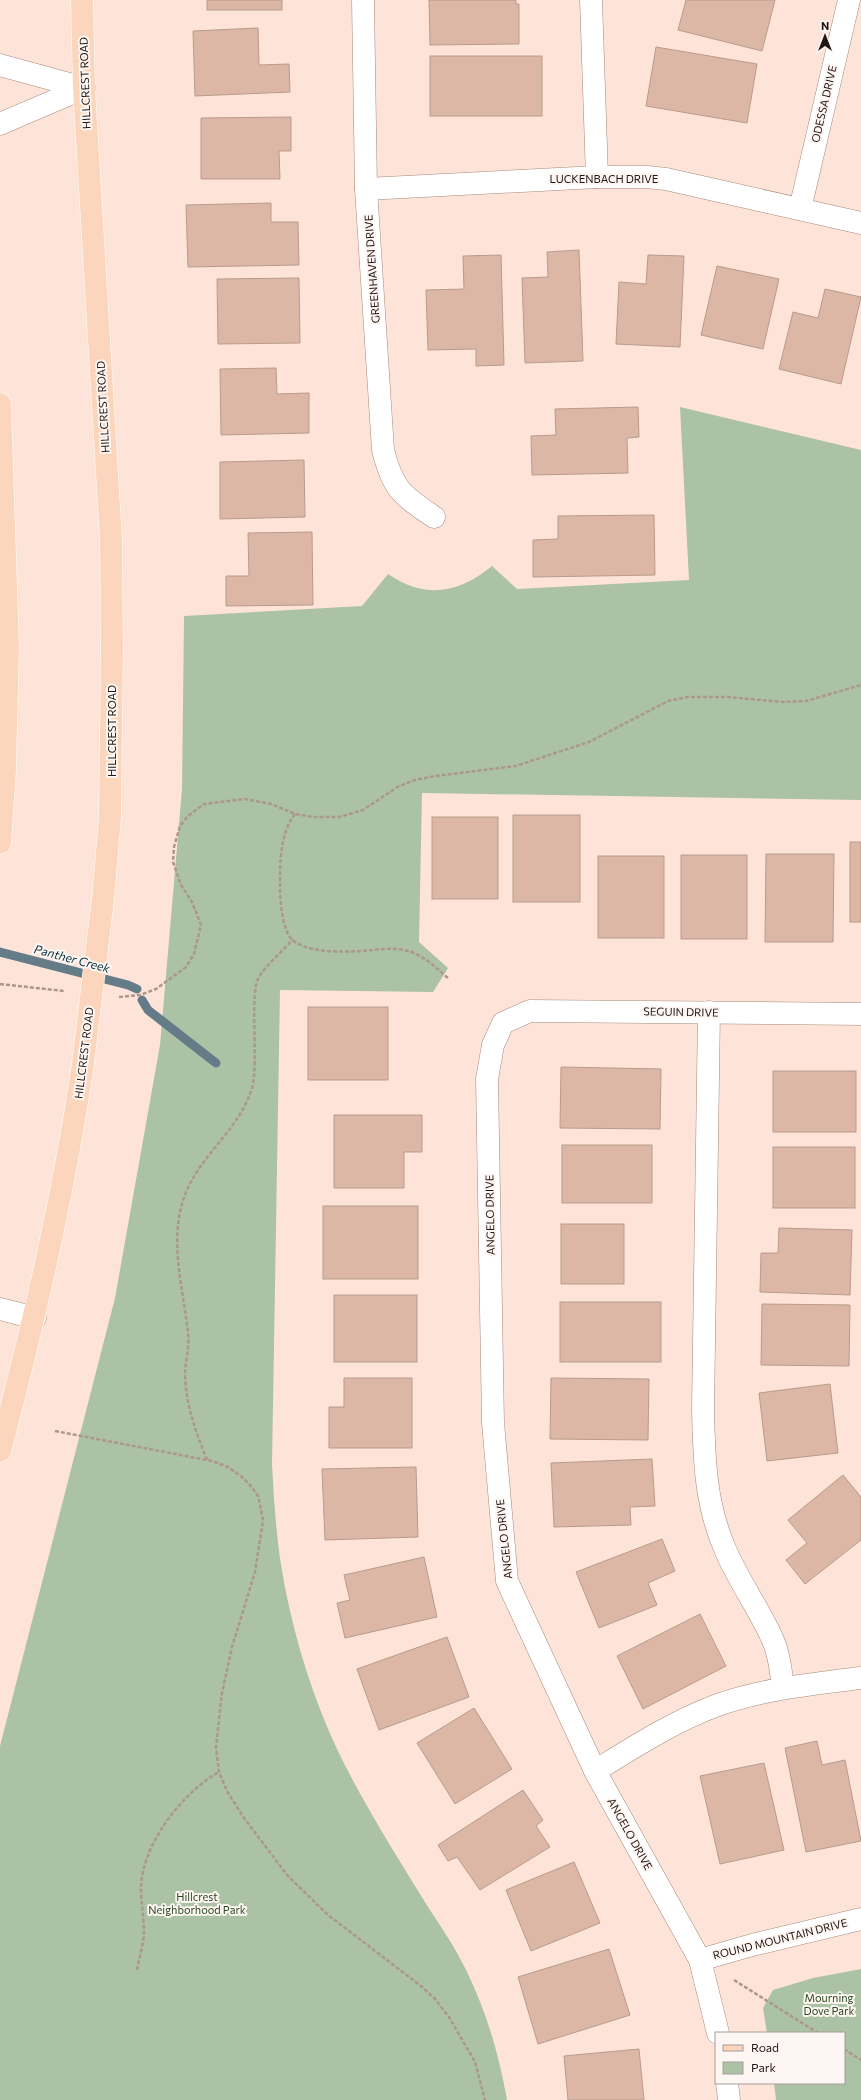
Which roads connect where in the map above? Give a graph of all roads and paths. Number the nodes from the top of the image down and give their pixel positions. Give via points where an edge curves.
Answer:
1 (82, 0) edge
2 (363, 0) edge
3 (591, 0) edge
4 (849, 0) edge
5 (0, 65) edge
6 (84, 88) junction
7 (0, 124) edge
8 (597, 177) junction
9 (366, 188) junction
10 (800, 208) junction
11 (861, 223) edge
12 (0, 404) edge
13 (434, 517) dead end
14 (861, 685) edge
15 (295, 814) junction
16 (0, 843) edge
17 (293, 938) junction
18 (449, 979) dead end
19 (0, 984) edge
20 (69, 991) dead end
21 (115, 996) dead end
22 (709, 1012) junction
23 (861, 1014) edge
24 (503, 1023) joint
25 (0, 1309) edge
26 (35, 1318) junction
27 (55, 1431) dead end
28 (0, 1451) edge
29 (208, 1460) junction
30 (861, 1678) edge
31 (783, 1688) junction
32 (595, 1771) junction
33 (219, 1772) junction
34 (861, 1919) edge
35 (700, 1960) junction
36 (137, 1970) dead end
37 (748, 1989) dead end
38 (718, 2032) edge
39 (816, 2032) edge
40 (845, 2050) edge
41 (861, 2060) edge
42 (727, 2084) edge
43 (485, 2100) edge
44 (729, 2100) edge

1 - 6 main road, HILLCREST ROAD
2 - 9 street, GREENHAVEN DRIVE
3 - 8 street
4 - 10 street, ODESSA DRIVE
5 - 6 street
6 - 7 street
6 - 26 main road, HILLCREST ROAD, bridge via 111,540 110,817 84,1063 71,1145
8 - 9 street, LUCKENBACH DRIVE
8 - 10 street, LUCKENBACH DRIVE via 666,179
9 - 13 street, GREENHAVEN DRIVE via 383,450 393,482 404,497
10 - 11 street, LUCKENBACH DRIVE
12 - 16 main road via 8,647 5,770
14 - 15 path via 806,701 783,702 728,697 687,697 668,701 589,742 516,766 415,780 399,786 363,810 339,817
15 - 17 path via 288,823 280,864 283,916 289,936
15 - 21 path via 270,804 245,799 204,804 188,816 180,826 173,862 181,885 192,902 201,925 194,954 186,967 156,989 140,995
17 - 18 path via 302,947 329,951 389,948 405,950 425,958
17 - 29 path via 258,978 255,992 254,1072 252,1088 245,1106 194,1176 182,1206 178,1259 188,1335 185,1375 187,1399 194,1426
19 - 20 path
22 - 23 street, SEGUIN DRIVE
22 - 24 street, SEGUIN DRIVE via 530,1011
22 - 31 street via 704,1467 710,1506 725,1549 772,1638 779,1657
24 - 32 street, ANGELO DRIVE via 493,1045 487,1079 493,1424 507,1581
25 - 26 street
26 - 28 main road, HILLCREST ROAD
27 - 29 path
29 - 33 path via 228,1467 242,1477 258,1496 263,1520 255,1572 232,1648 222,1693 216,1747
30 - 31 street
31 - 32 street via 716,1706 683,1719
32 - 35 street, ANGELO DRIVE
33 - 36 path via 190,1795 150,1847 141,1888 144,1935
33 - 43 path via 227,1791 244,1818 287,1875 328,1915 435,1999 449,2017 475,2062
34 - 35 street, ROUND MOUNTAIN DRIVE
35 - 38 street, ANGELO DRIVE
37 - 39 path
40 - 41 path
42 - 44 street

